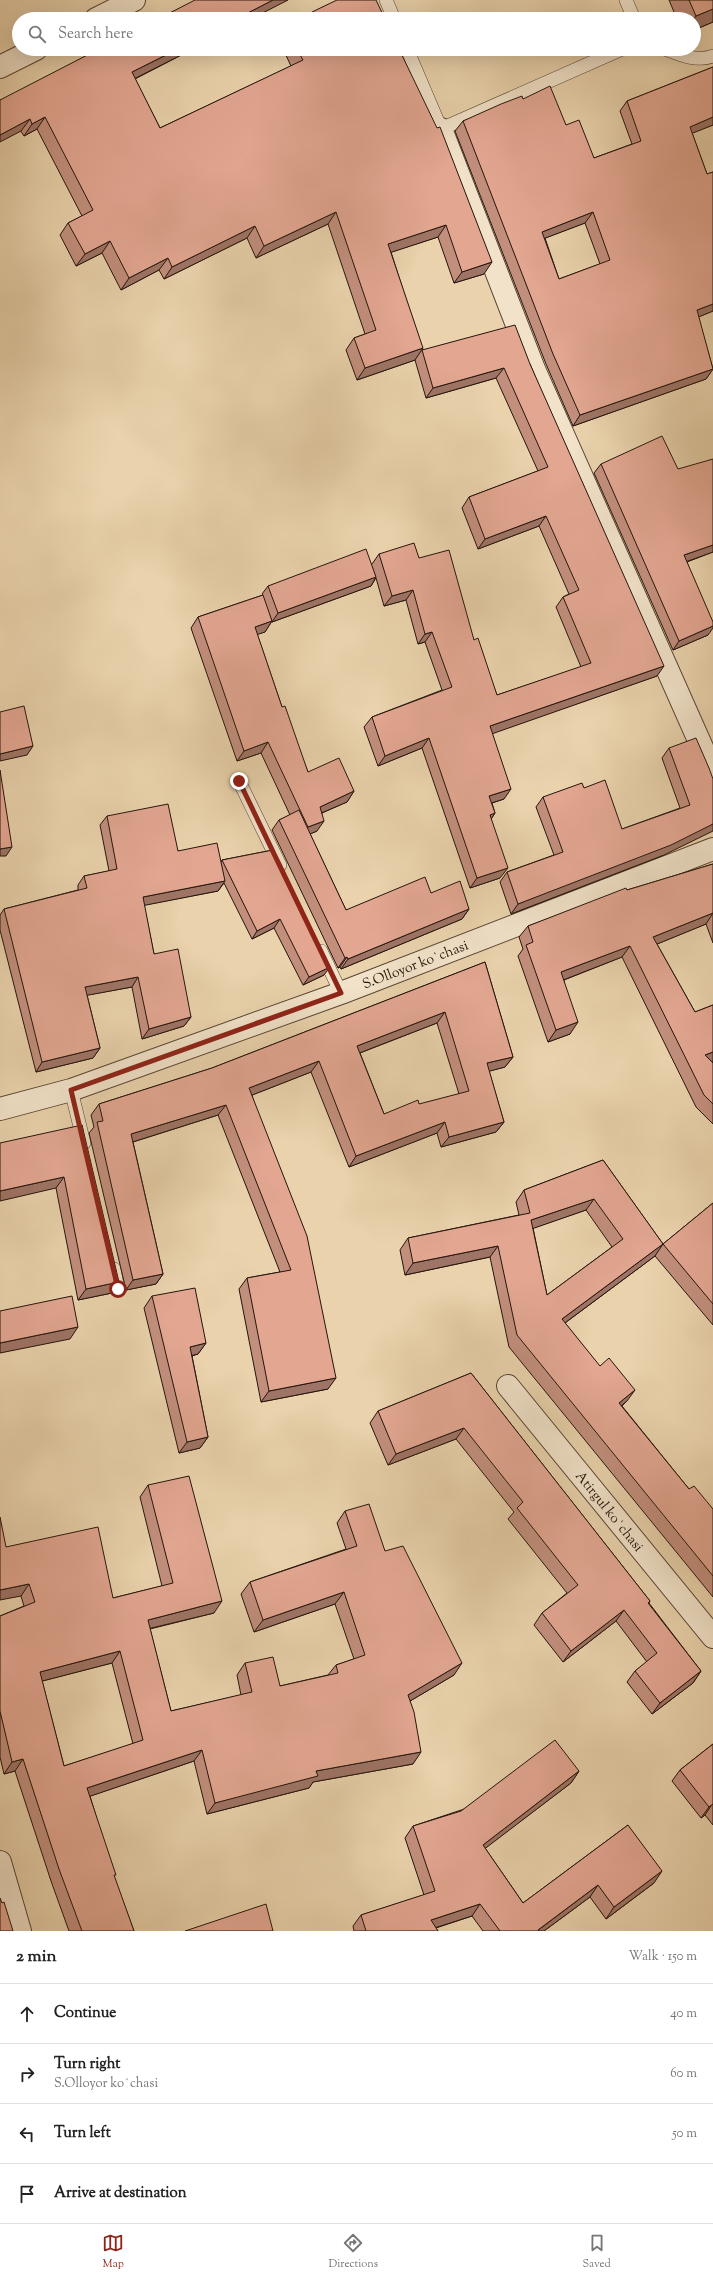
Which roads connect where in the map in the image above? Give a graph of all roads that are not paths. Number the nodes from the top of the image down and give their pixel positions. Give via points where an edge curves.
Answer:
1 (134, 0) edge
2 (626, 0) edge
3 (390, 1) edge
4 (110, 12) edge
5 (392, 12) edge
6 (631, 12) edge
7 (22, 56) edge
8 (410, 56) edge
9 (606, 56) edge
10 (682, 56) edge
11 (713, 56) edge
12 (0, 67) edge
13 (442, 129) junction
14 (713, 772) edge
15 (239, 781) dead end
16 (713, 849) edge
17 (287, 880) edge
18 (314, 936) edge
19 (341, 993) junction
20 (71, 1090) junction
21 (0, 1109) edge
22 (88, 1159) edge
23 (111, 1258) edge
24 (118, 1289) edge
25 (508, 1386) dead end
26 (713, 1637) edge
27 (0, 1862) edge
28 (4, 1890) edge
29 (20, 1931) edge

1 - 4 street
2 - 6 lane
3 - 5 lane
7 - 12 street
8 - 13 lane
9 - 13 lane
10 - 11 lane via 705,59
13 - 14 street via 534,369
15 - 17 lane
16 - 19 street, S.Olloyor koʻchasi
18 - 19 lane
19 - 20 street, S.Olloyor koʻchasi
20 - 21 street, S.Olloyor koʻchasi
20 - 22 lane
23 - 24 lane
25 - 26 street, Atirgul koʻchasi
27 - 28 street
28 - 29 street

